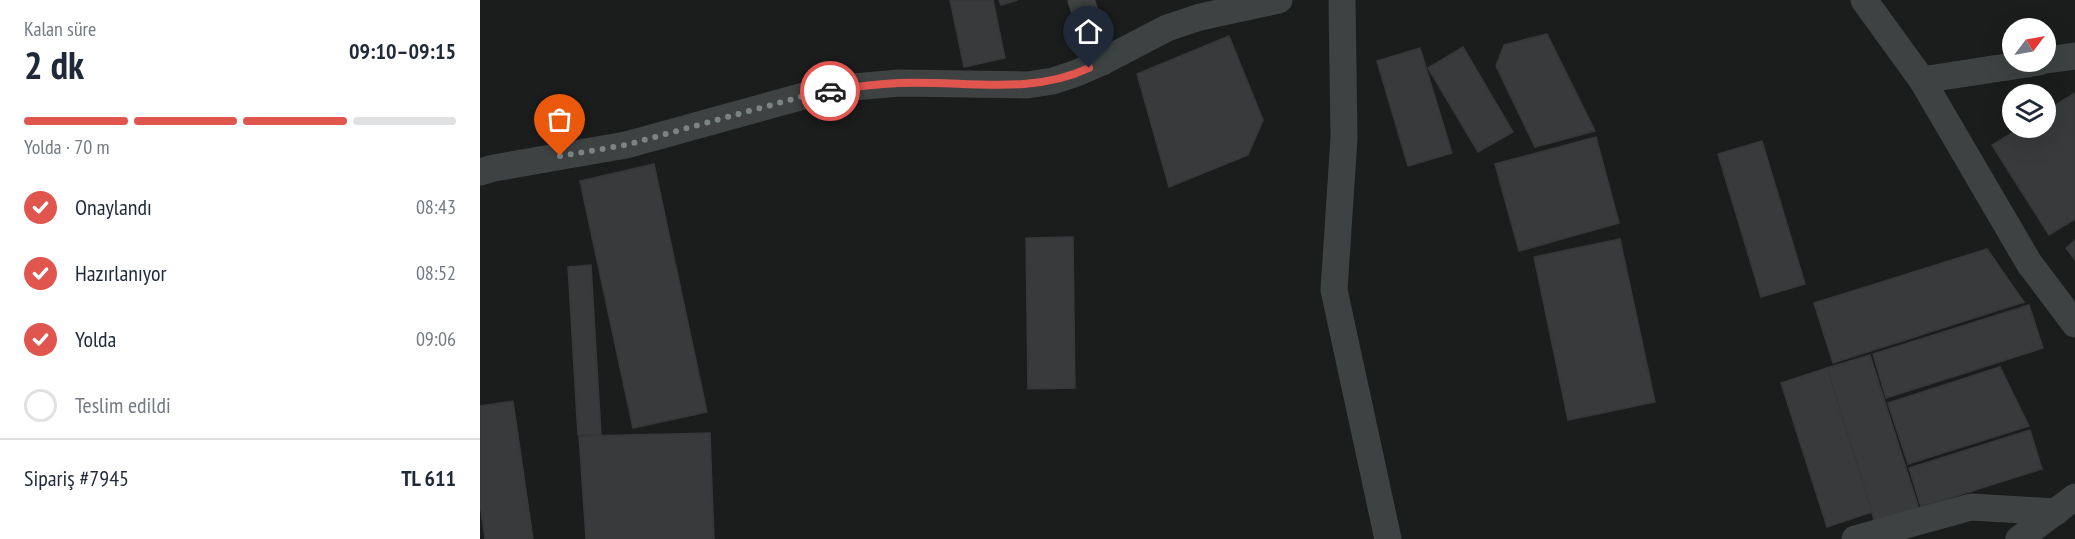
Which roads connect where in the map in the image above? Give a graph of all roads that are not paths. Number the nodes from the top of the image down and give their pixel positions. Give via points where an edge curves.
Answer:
1 (1082, 0) edge
2 (1279, 0) edge
3 (1342, 0) edge
4 (1864, 0) edge
5 (2075, 56) edge
6 (2056, 59) edge
7 (1102, 62) junction
8 (2002, 68) edge
9 (1923, 80) junction
10 (480, 172) edge
11 (2075, 324) edge
12 (2065, 505) edge
13 (1388, 539) edge
14 (1855, 539) edge
15 (2019, 539) edge

1 - 7 street
2 - 7 street via 1167,28
3 - 13 street via 1344,138 1334,290
4 - 9 street
5 - 6 street
7 - 10 street via 1053,81 1027,85 899,83 811,94 626,145
8 - 9 street
9 - 11 street via 2029,263
12 - 14 street via 1971,507
12 - 15 street

